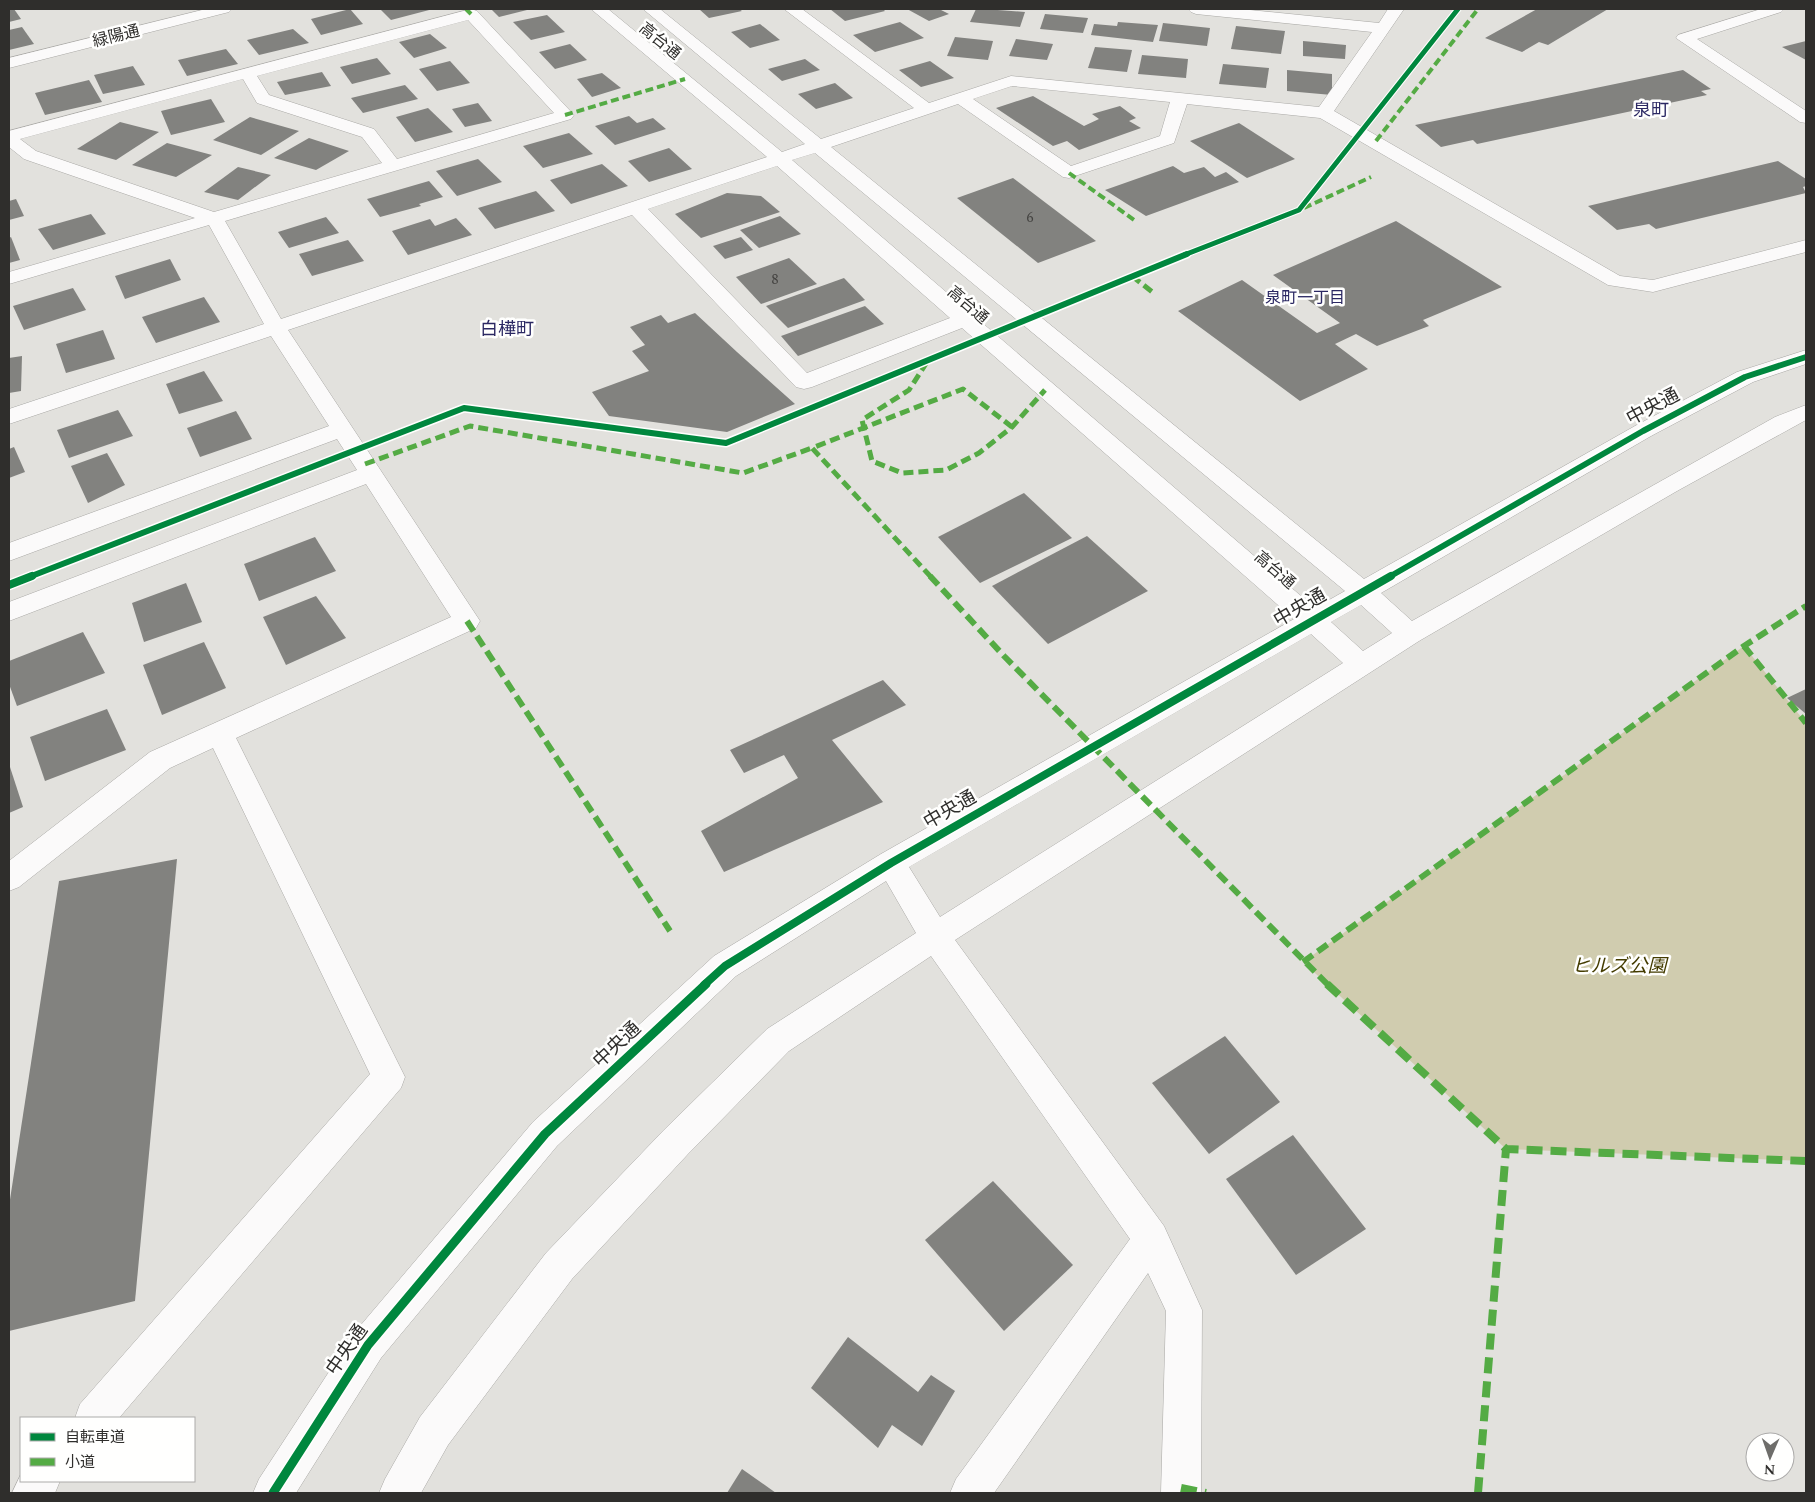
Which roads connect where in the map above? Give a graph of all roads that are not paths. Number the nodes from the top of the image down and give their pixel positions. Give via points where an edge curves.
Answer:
1 (224, 9) edge
2 (599, 9) edge
3 (651, 9) edge
4 (792, 9) edge
5 (1196, 9) edge
6 (1396, 9) edge
7 (1776, 9) edge
8 (1247, 11) edge
9 (1383, 28) junction
10 (9, 63) edge
11 (247, 73) junction
12 (960, 98) junction
13 (1180, 99) junction
14 (926, 109) junction
15 (1324, 113) junction
16 (1806, 118) edge
17 (9, 138) edge
18 (816, 145) junction
19 (779, 158) junction
20 (393, 166) junction
21 (635, 207) junction
22 (214, 218) junction
23 (1806, 246) edge
24 (9, 278) edge
25 (964, 320) junction
26 (275, 326) junction
27 (1806, 357) edge
28 (1806, 412) edge
29 (9, 417) edge
30 (343, 429) junction
31 (371, 473) junction
32 (9, 552) edge
33 (1362, 591) junction
34 (9, 612) edge
35 (1312, 620) junction
36 (1410, 634) junction
37 (1362, 665) junction
38 (220, 734) junction
39 (891, 863) junction
40 (9, 878) edge
41 (935, 937) junction
42 (1151, 1239) junction
43 (95, 1417) edge
44 (39, 1482) edge
45 (32, 1493) edge
46 (273, 1493) edge
47 (399, 1493) edge
48 (970, 1493) edge
49 (1180, 1493) edge

1 - 10 street, 緑陽通
2 - 19 street, 高台通
3 - 18 street, 高台通
4 - 14 street
5 - 8 street
6 - 9 street
7 - 16 street via 1684,38
8 - 9 street
9 - 15 street
11 - 17 street
11 - 20 street via 263,99 368,133
11 - 20 street via 471,14 565,115
12 - 13 street via 1011,81
12 - 13 street via 1069,172 1168,139
12 - 14 street
13 - 15 street
14 - 18 street
15 - 23 street via 1615,281 1653,286
17 - 22 street via 30,155
18 - 19 street
18 - 33 street, 高台通
19 - 21 street
19 - 25 street, 高台通
20 - 22 street
21 - 25 street via 804,382
21 - 26 street
22 - 24 street
22 - 26 street
25 - 35 street, 高台通
26 - 29 street
26 - 30 street
27 - 33 street, 中央通 via 1745,377 1651,426
28 - 36 street via 1669,485
30 - 31 street
30 - 32 street
31 - 34 street
31 - 38 street via 467,621
33 - 35 street, 中央通
33 - 36 street, 高台通
35 - 37 street, 高台通
35 - 39 street, 中央通
36 - 37 street
37 - 41 street
38 - 40 street via 160,760
38 - 43 street via 389,1077
39 - 41 street
39 - 46 street, 中央通 via 725,966 544,1134 368,1346
41 - 42 street
41 - 47 street via 778,1040 676,1142 559,1266 434,1431
42 - 48 street
42 - 49 street via 1184,1310
44 - 45 street

